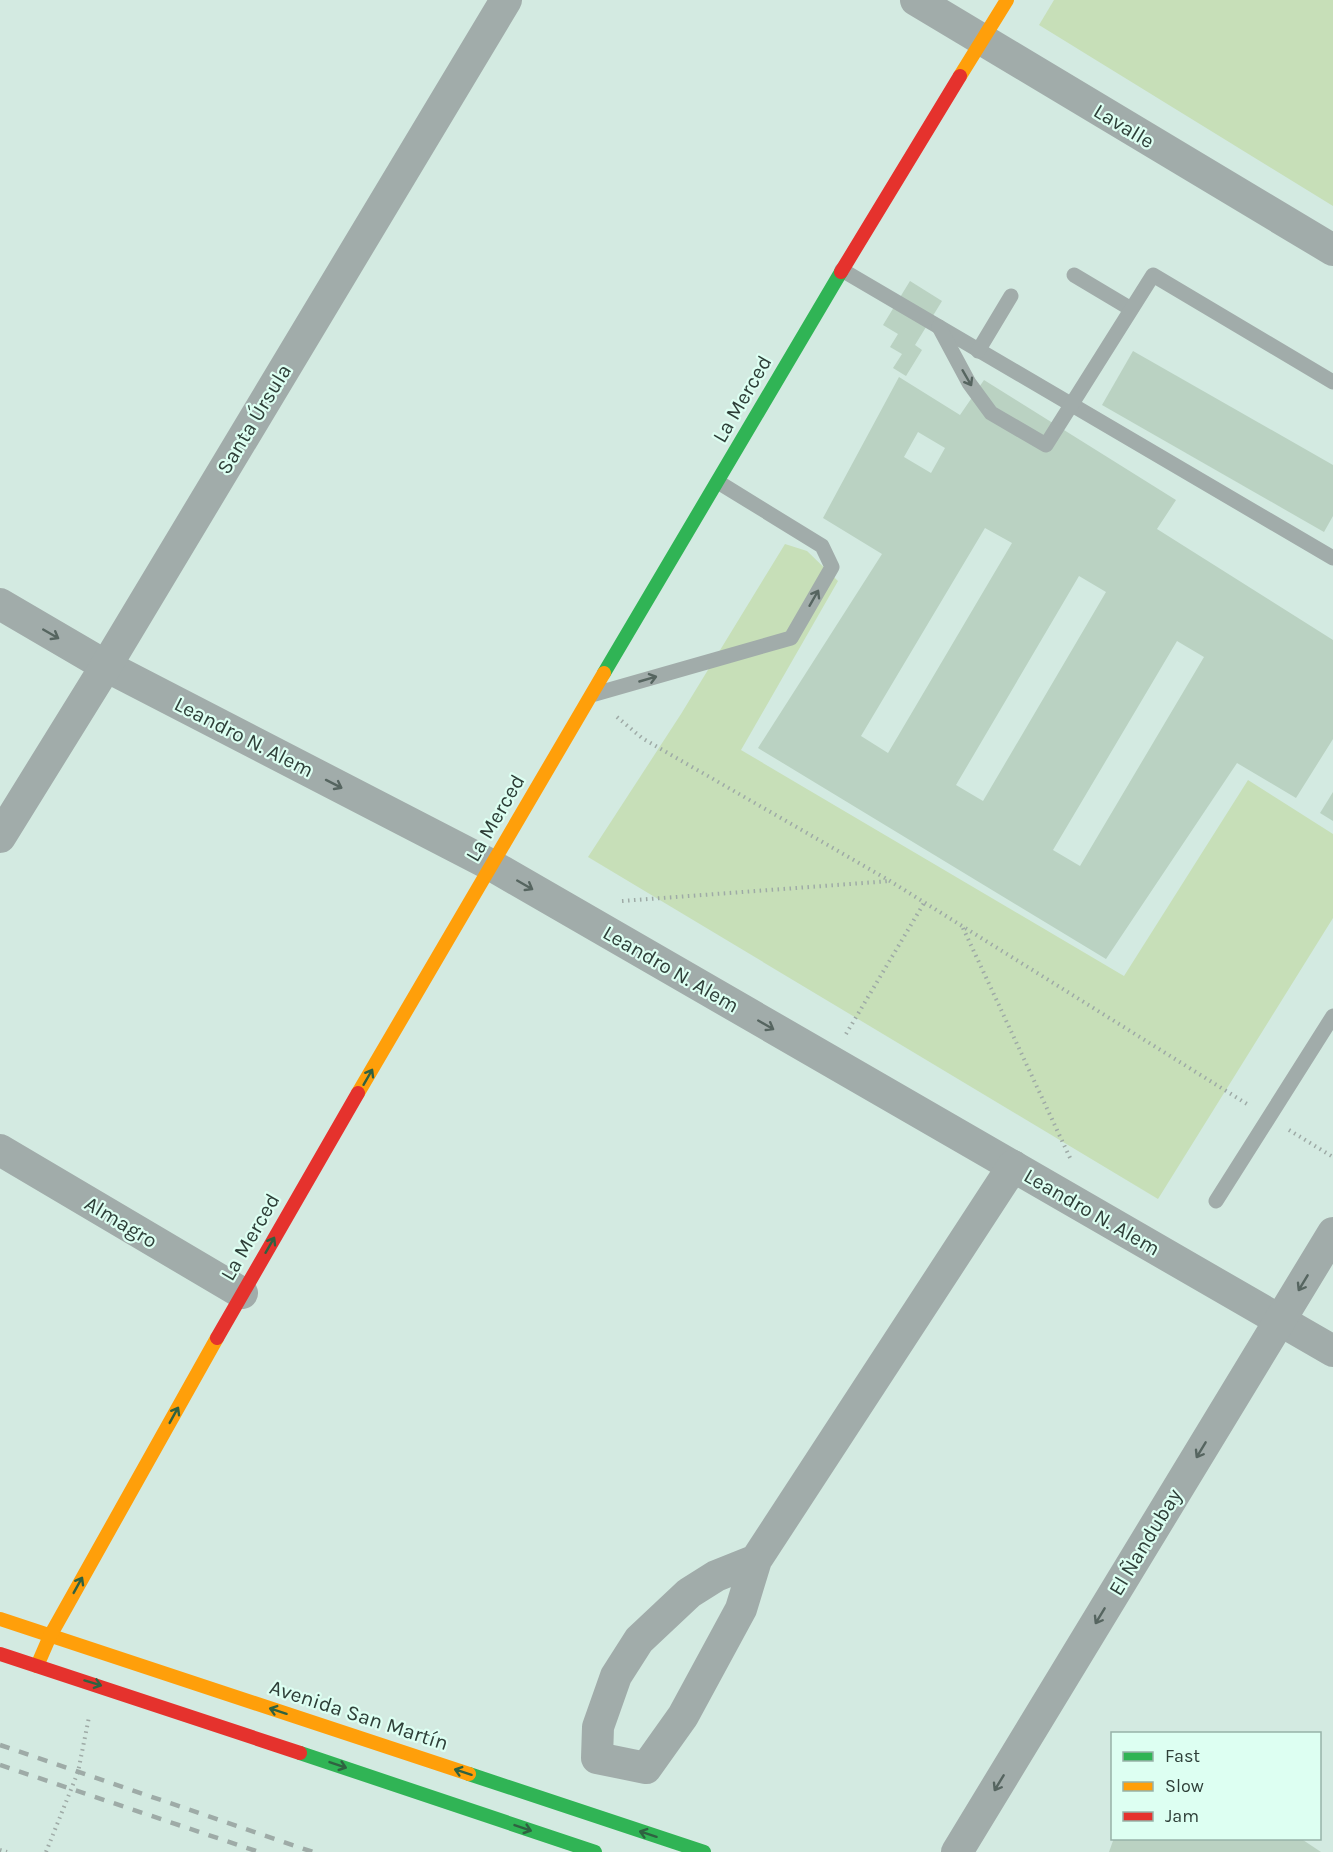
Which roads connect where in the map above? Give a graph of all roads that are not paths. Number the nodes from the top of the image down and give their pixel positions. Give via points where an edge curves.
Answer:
1 (506, 0) edge
2 (916, 0) edge
3 (1007, 0) edge
4 (983, 41) junction
5 (1333, 250) edge
6 (842, 270) junction
7 (1074, 275) dead end
8 (1011, 296) dead end
9 (1131, 309) junction
10 (939, 327) junction
11 (978, 351) junction
12 (1333, 382) edge
13 (1071, 404) junction
14 (718, 482) junction
15 (1333, 558) edge
16 (0, 604) edge
17 (106, 666) junction
18 (592, 695) junction
19 (0, 837) edge
20 (492, 865) junction
21 (1333, 1016) edge
22 (0, 1150) edge
23 (1013, 1166) junction
24 (1216, 1200) dead end
25 (1333, 1233) edge
26 (242, 1293) junction
27 (1279, 1321) junction
28 (1333, 1351) edge
29 (756, 1560) junction
30 (0, 1619) edge
31 (50, 1636) junction
32 (0, 1654) edge
33 (37, 1666) junction
34 (595, 1852) edge
35 (704, 1852) edge
36 (957, 1852) edge

1 - 17 street, Santa Úrsula
2 - 4 street, Lavalle
3 - 4 street, La Merced
4 - 5 street, Lavalle
4 - 6 street, La Merced
6 - 10 lane
6 - 14 street, La Merced
7 - 9 lane
8 - 11 lane
9 - 12 lane via 1153,275
9 - 13 lane
10 - 11 lane
10 -> 13 lane via 969,383 991,413 1046,445
11 - 13 lane
13 - 15 lane
14 - 18 street, La Merced
18 -> 14 lane via 791,638 797,628 832,567 822,546
16 -> 17 street, Leandro N. Alem
17 - 19 street, Santa Úrsula
17 -> 20 street, Leandro N. Alem
18 - 20 street, La Merced
20 -> 23 street, Leandro N. Alem
26 -> 20 street, La Merced
21 - 24 lane
22 - 26 street, Almagro
23 - 27 street, Leandro N. Alem
23 - 29 street
25 -> 27 street, El Ñandubay
31 -> 26 street, La Merced
27 - 28 street, Leandro N. Alem
27 -> 36 street, El Ñandubay
29 - 29 street via 741,1609 683,1716 646,1768 597,1758 598,1727 616,1676 639,1640 689,1593 716,1576
30 - 31 street, Avenida San Martín
31 - 33 street, La Merced
35 -> 31 street, Avenida San Martín
32 - 33 street
33 -> 34 street

